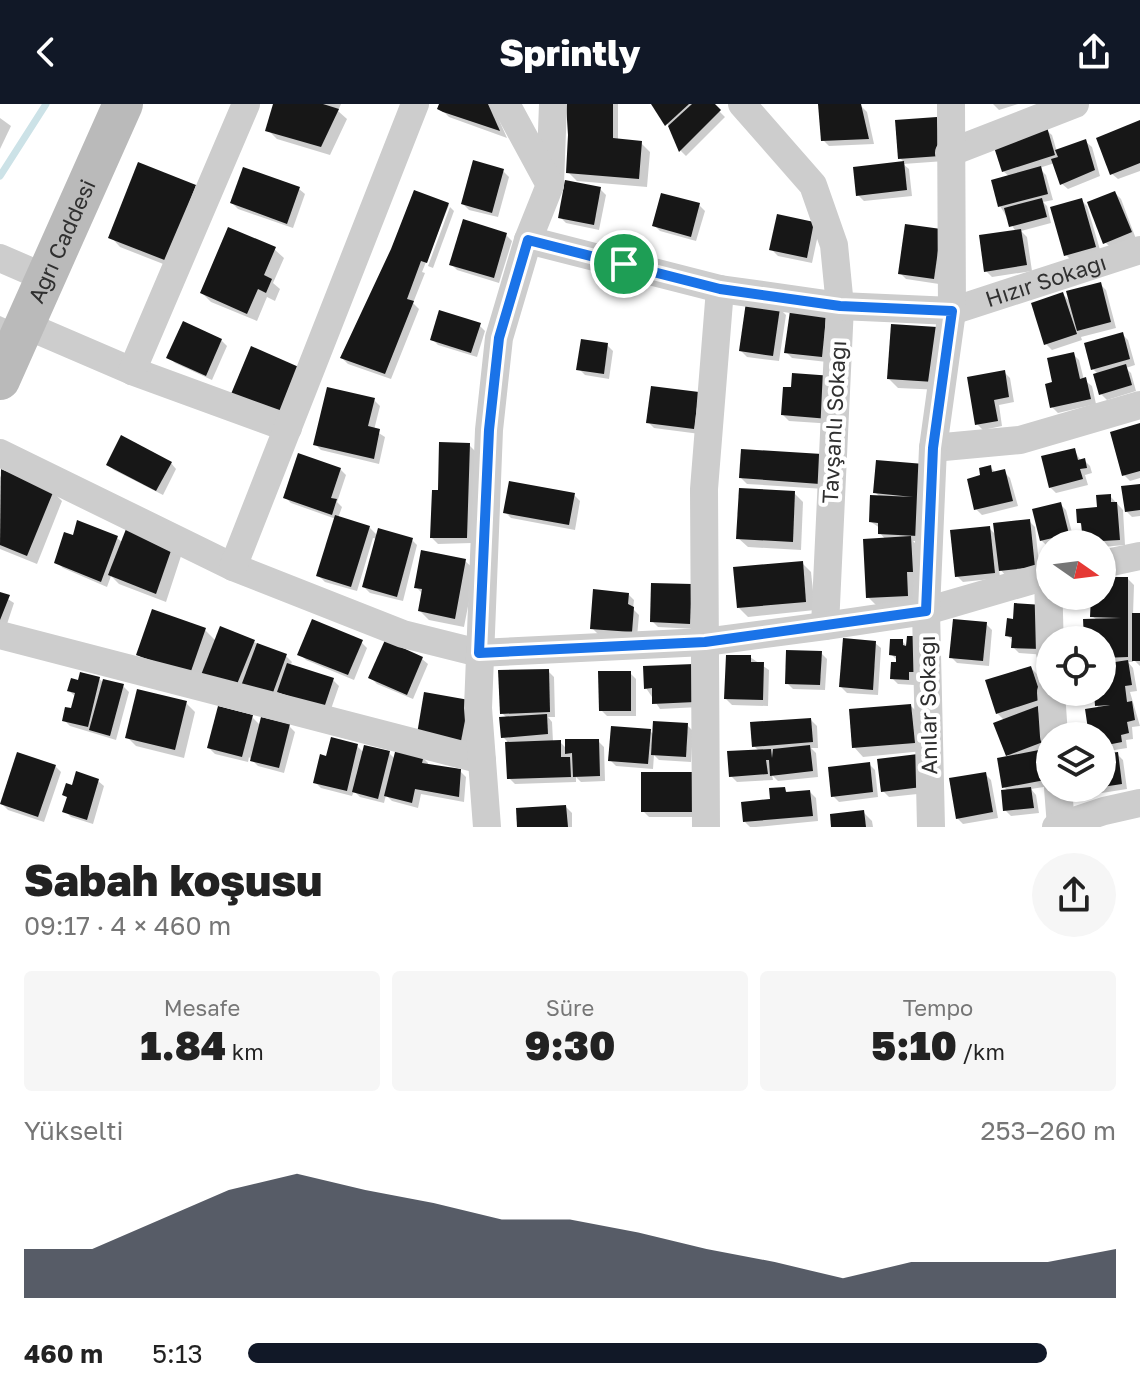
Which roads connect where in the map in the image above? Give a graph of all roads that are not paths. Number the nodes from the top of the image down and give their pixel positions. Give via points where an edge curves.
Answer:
1 (123, 104) edge
2 (246, 104) edge
3 (415, 104) edge
4 (506, 104) edge
5 (553, 104) edge
6 (951, 104) edge
7 (1075, 104) edge
8 (747, 106) edge
9 (949, 153) junction
10 (550, 185) junction
11 (528, 240) junction
12 (1140, 250) edge
13 (0, 258) edge
14 (46, 278) junction
15 (720, 289) junction
16 (840, 306) junction
17 (952, 311) junction
18 (25, 325) junction
19 (132, 371) junction
20 (0, 380) edge
21 (1140, 405) edge
22 (288, 428) junction
23 (933, 448) junction
24 (0, 453) edge
25 (1140, 556) edge
26 (1116, 561) edge
27 (233, 567) junction
28 (1036, 579) edge
29 (926, 611) junction
30 (825, 626) junction
31 (0, 635) edge
32 (705, 642) junction
33 (479, 653) junction
34 (482, 760) junction
35 (1058, 802) edge
36 (1140, 803) edge
37 (1115, 819) edge
38 (1059, 826) edge
39 (487, 827) edge
40 (706, 827) edge
41 (931, 827) edge

1 - 14 main road, Ağrı Caddesi
2 - 19 street
3 - 22 street
4 - 10 street
5 - 10 street
6 - 9 street, Anılar Sokağı
7 - 9 street
8 - 16 street, Tavşanlı Sokağı via 813,185 834,245
9 - 17 street, Anılar Sokağı
10 - 11 street
11 - 15 street, Hızır Sokağı
11 - 33 street via 499,338 489,430
12 - 17 street, Hızır Sokağı
13 - 14 street
14 - 18 main road, Ağrı Caddesi
15 - 16 street, Hızır Sokağı
15 - 32 street via 704,489
16 - 17 street, Hızır Sokağı
16 - 30 street, Tavşanlı Sokağı
17 - 23 street, Anılar Sokağı
18 - 19 street
18 - 20 main road, Ağrı Caddesi
19 - 22 street
21 - 23 street via 1020,440
22 - 27 street
23 - 29 street, Anılar Sokağı
24 - 27 street
25 - 26 street
27 - 33 street via 403,634
28 - 29 street
29 - 30 street
29 - 41 street, Anılar Sokağı
30 - 32 street
31 - 34 street
32 - 33 street
32 - 40 street
33 - 34 street
34 - 39 street
35 - 38 street
36 - 37 street
37 - 38 street

